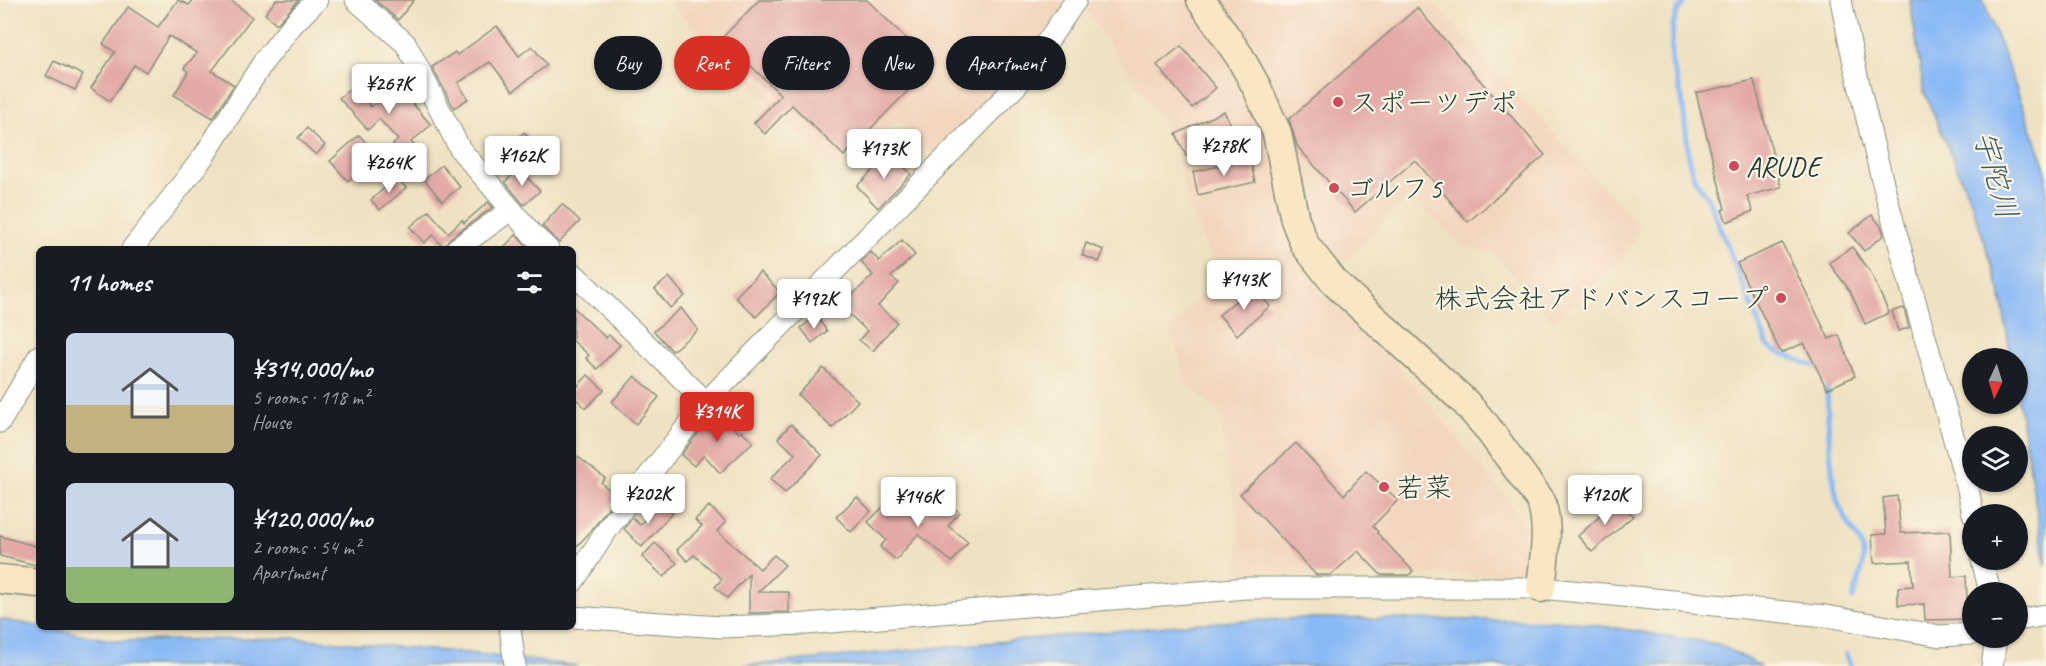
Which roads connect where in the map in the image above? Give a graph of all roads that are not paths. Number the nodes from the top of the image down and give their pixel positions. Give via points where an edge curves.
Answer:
1 (317, 0) edge
2 (356, 0) edge
3 (1076, 0) edge
4 (1202, 0) edge
5 (1841, 0) edge
6 (511, 210) junction
7 (134, 246) edge
8 (460, 246) edge
9 (545, 246) edge
10 (576, 276) edge
11 (36, 361) edge
12 (706, 402) junction
13 (0, 422) edge
14 (1971, 504) edge
15 (576, 577) edge
16 (0, 579) edge
17 (36, 583) edge
18 (1541, 588) junction
19 (2046, 615) edge
20 (576, 617) edge
21 (2028, 618) edge
22 (510, 630) edge
23 (1962, 635) edge
24 (1995, 648) edge
25 (1993, 663) edge
26 (514, 666) edge

1 - 7 street via 264,61 204,156
2 - 6 street via 406,44 460,149
3 - 12 street via 1018,84
4 - 18 street via 1240,57 1277,134 1295,220 1305,245 1335,283 1464,401 1541,501 1546,532
5 - 14 street via 1896,232
6 - 8 street
6 - 9 street
10 - 12 street
11 - 13 street
12 - 15 street via 609,527
16 - 17 street
18 - 20 street via 1247,588 796,625 721,627
18 - 23 street via 1826,616 1940,636
19 - 21 street
22 - 26 street
24 - 25 street

